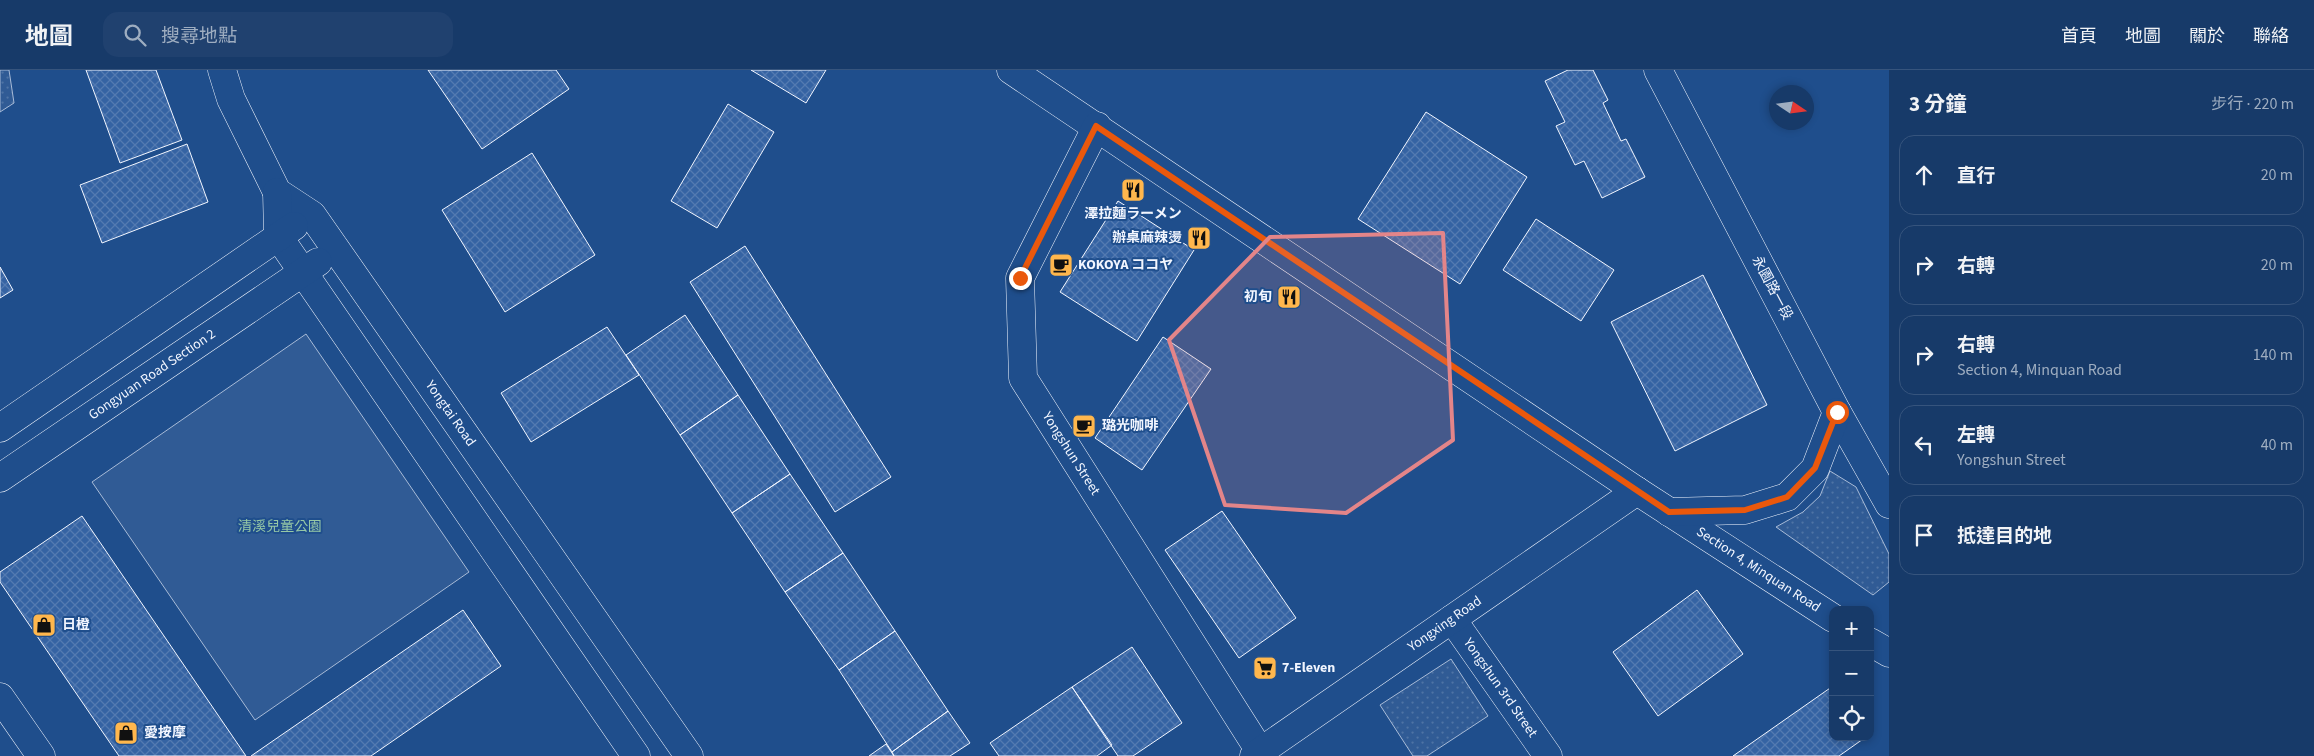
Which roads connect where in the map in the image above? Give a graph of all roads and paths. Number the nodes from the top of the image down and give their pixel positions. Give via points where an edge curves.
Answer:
1 (222, 70) edge
2 (1011, 70) edge
3 (1658, 70) edge
4 (1096, 126) junction
5 (277, 192) junction
6 (312, 215) junction
7 (278, 236) junction
8 (336, 251) junction
9 (303, 272) junction
10 (1837, 412) junction
11 (0, 428) edge
12 (0, 478) edge
13 (1637, 491) junction
14 (1889, 504) edge
15 (1669, 512) junction
16 (1829, 615) edge
17 (1452, 619) junction
18 (1874, 644) edge
19 (1889, 652) edge
20 (0, 697) edge
21 (1259, 755) edge
22 (41, 756) edge
23 (636, 756) edge
24 (689, 756) edge
25 (1548, 756) edge

1 - 5 street via 231,99
2 - 4 street, Section 4, Minquan Road
3 - 10 street, 永園路一段
4 - 13 street, Section 4, Minquan Road
4 - 21 street, Yongshun Street via 1020,278 1023,378
5 - 6 street, Yongtai Road
5 - 7 street
6 - 7 street
6 - 8 street, Yongtai Road
7 - 9 street
7 - 11 street
8 - 9 street, Gongyuan Road Section 2
8 - 24 street, Yongtai Road
9 - 12 street, Gongyuan Road Section 2
9 - 23 street
10 - 14 street, 永園路一段
10 - 15 street via 1815,468 1787,497 1745,510
13 - 15 street, Section 4, Minquan Road
13 - 17 street, Yongxing Road
15 - 16 street, Section 4, Minquan Road
17 - 21 street, Yongxing Road
17 - 25 street, Yongshun 3rd Street
18 - 19 street
20 - 22 street

